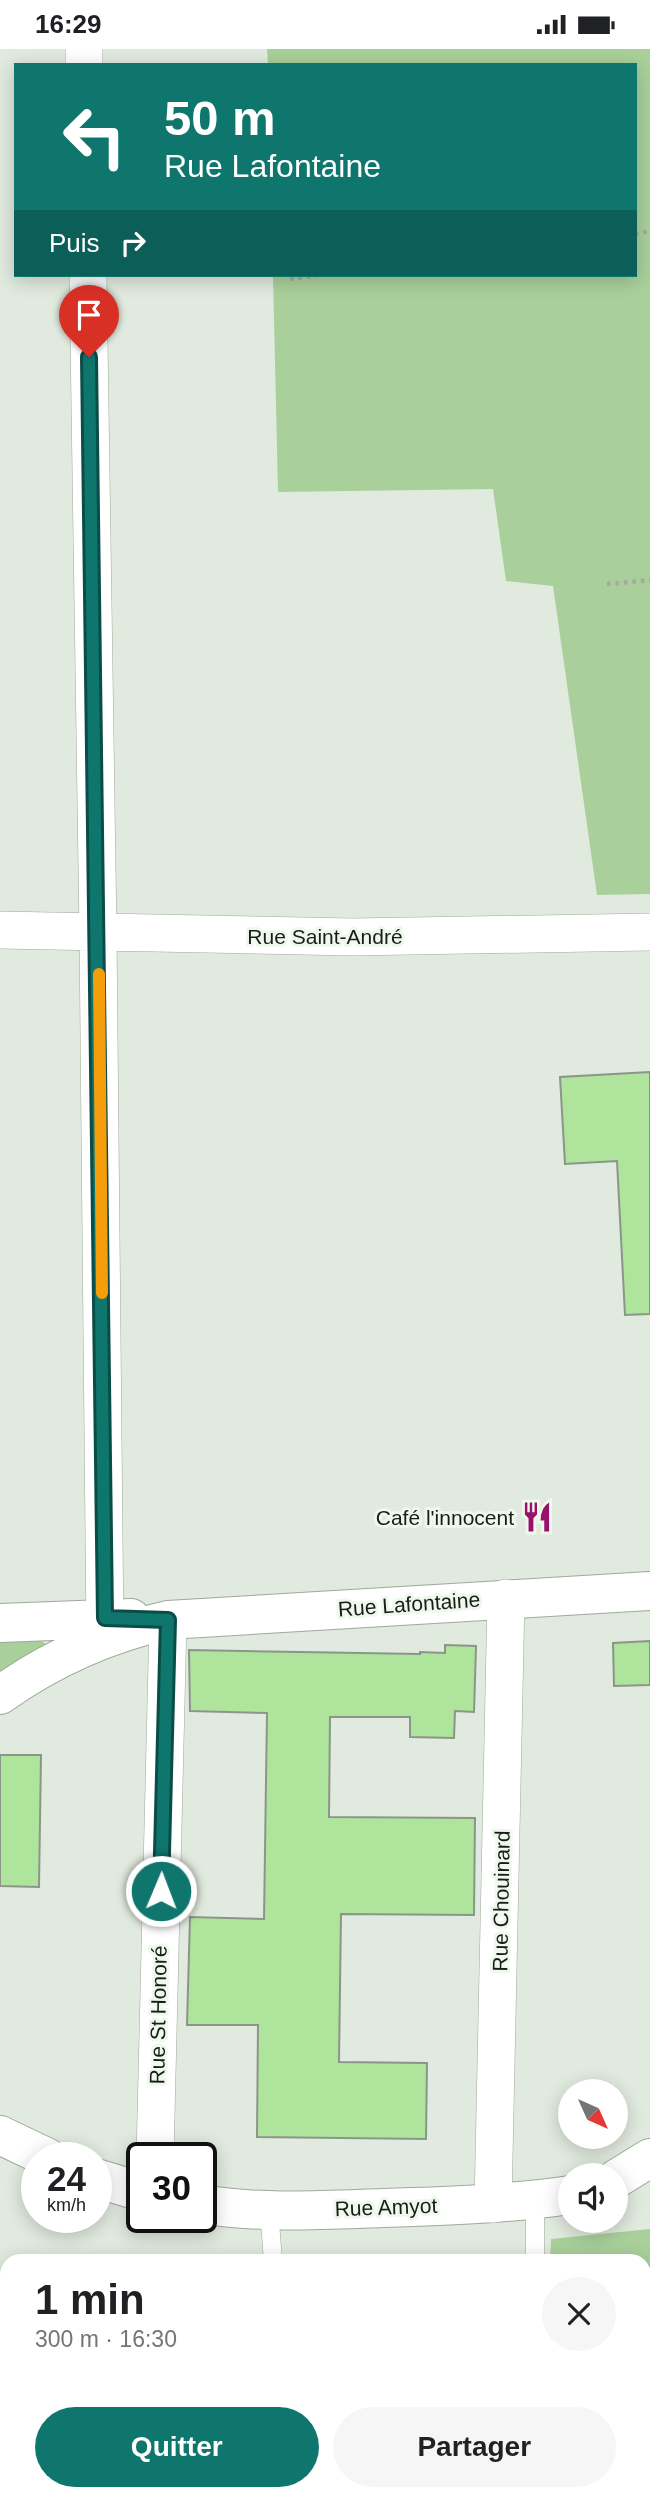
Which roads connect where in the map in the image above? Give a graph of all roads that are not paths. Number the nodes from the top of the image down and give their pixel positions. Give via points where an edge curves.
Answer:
1 (88, 277) edge
2 (0, 930) edge
3 (650, 932) edge
4 (98, 933) junction
5 (650, 1591) edge
6 (506, 1598) junction
7 (168, 1620) junction
8 (0, 1623) edge
9 (105, 1627) junction
10 (0, 1696) edge
11 (0, 2135) edge
12 (155, 2142) edge
13 (21, 2145) edge
14 (650, 2158) edge
15 (628, 2172) edge
16 (553, 2198) edge
17 (493, 2204) junction
18 (217, 2205) edge
19 (269, 2209) junction
20 (272, 2254) edge
21 (537, 2254) edge

1 - 4 street
2 - 4 street, Rue Saint-André
3 - 4 street, Rue Saint-André via 353,937
4 - 9 street
5 - 6 main road, Rue Lafontaine
6 - 7 main road, Rue Lafontaine
6 - 17 street, Rue Chouinard
7 - 9 main road, Rue Lafontaine
7 - 12 street, Rue St Honoré
8 - 9 main road, Rue Lafontaine
9 - 10 main road
11 - 13 main road
14 - 15 main road
16 - 17 main road, Rue Amyot
16 - 21 lane
17 - 19 main road, Rue Amyot
18 - 19 main road, Rue Amyot
19 - 20 lane

